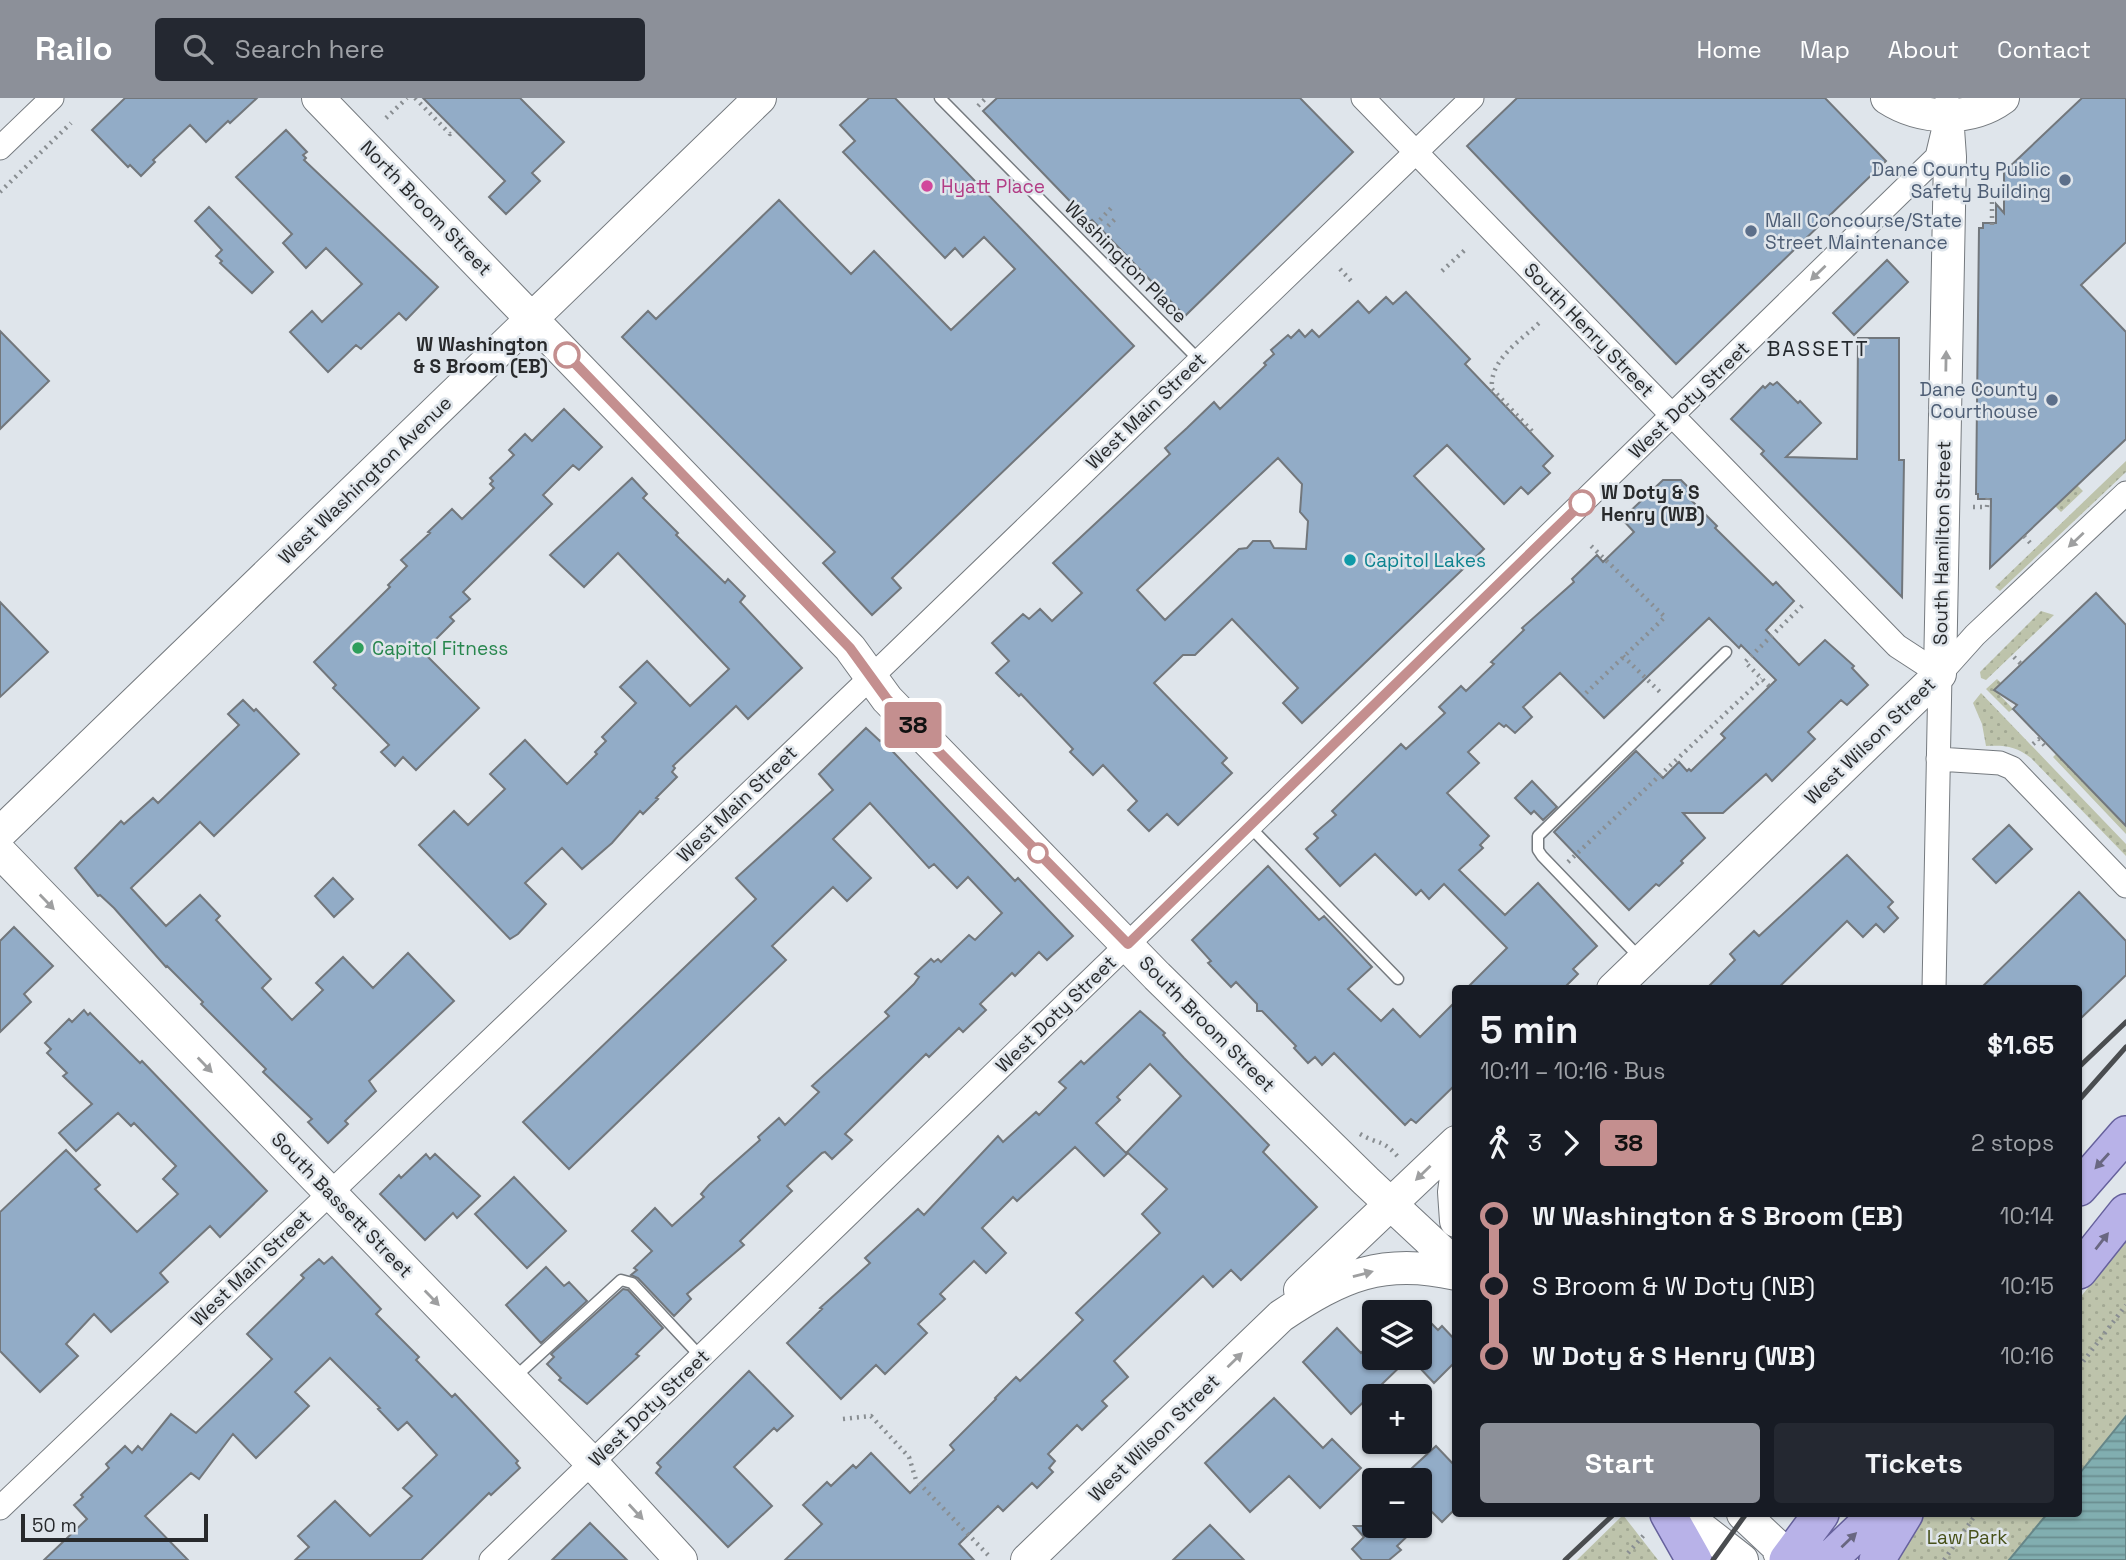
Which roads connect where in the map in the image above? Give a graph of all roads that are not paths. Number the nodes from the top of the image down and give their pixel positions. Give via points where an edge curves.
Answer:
1 (52, 98) edge
2 (318, 98) edge
3 (760, 98) edge
4 (940, 98) edge
5 (1363, 98) edge
6 (1472, 98) edge
7 (1887, 98) edge
8 (2003, 98) edge
9 (1947, 107) edge
10 (0, 148) edge
11 (1417, 153) junction
12 (533, 319) junction
13 (1199, 360) junction
14 (1672, 416) junction
15 (2126, 493) edge
16 (1726, 652) dead end
17 (1940, 674) junction
18 (872, 676) junction
19 (1938, 760) junction
20 (1250, 827) junction
21 (0, 833) edge
22 (0, 852) edge
23 (2126, 886) edge
24 (1128, 944) junction
25 (1642, 960) junction
26 (1398, 979) dead end
27 (1616, 985) edge
28 (1934, 985) edge
29 (2126, 1135) edge
30 (1452, 1146) edge
31 (2082, 1185) edge
32 (330, 1193) junction
33 (1391, 1205) junction
34 (2126, 1212) edge
35 (1452, 1261) edge
36 (2082, 1267) edge
37 (1452, 1273) edge
38 (1281, 1316) junction
39 (701, 1357) junction
40 (511, 1380) junction
41 (592, 1463) junction
42 (0, 1508) edge
43 (1687, 1517) edge
44 (1746, 1517) edge
45 (1819, 1517) edge
46 (1874, 1517) edge
47 (1903, 1517) edge
48 (1656, 1525) edge
49 (491, 1560) edge
50 (681, 1560) edge
51 (1027, 1560) edge
52 (1693, 1560) edge
53 (1742, 1560) edge
54 (1785, 1560) edge
55 (1819, 1560) edge
56 (1877, 1560) edge

1 - 10 street
2 - 12 street, North Broom Street
3 - 12 street, West Washington Avenue
4 - 13 lane, Washington Place
5 - 11 street, South Henry Street
6 - 11 street, West Main Street
7 - 9 street via 1906,110
8 - 9 street via 1972,113
9 -> 14 street, West Doty Street via 1937,157
17 -> 9 street, South Hamilton Street via 1950,157
11 - 13 street, West Main Street
11 - 14 street, South Henry Street
12 - 18 street, South Broom Street
12 - 21 street, West Washington Avenue
13 - 18 street, West Main Street
14 - 17 street, South Henry Street via 1896,646
14 - 20 street, West Doty Street
15 -> 17 street, West Wilson Street via 1975,635
16 - 25 lane via 1538,836 1538,850
17 - 19 street, South Hamilton Street
17 - 25 street, West Wilson Street
18 - 24 street, South Broom Street via 887,699
18 - 32 street, West Main Street
19 - 23 street via 2000,763 2012,768
19 - 28 street, South Hamilton Street
20 - 24 street, West Doty Street
20 - 26 lane
22 -> 32 street, South Bassett Street
24 - 33 street, South Broom Street
24 - 39 street, West Doty Street
25 - 27 street, West Wilson Street
29 -> 31 main road
30 -> 33 street
32 -> 40 street, South Bassett Street
32 - 42 street, West Main Street
33 - 35 street, South Broom Street
33 - 38 street via 1294,1296
36 -> 34 main road
38 -> 37 street via 1348,1278 1373,1271 1418,1267
51 -> 38 street, West Wilson Street
39 - 40 lane via 632,1283 621,1280
39 - 41 street, West Doty Street
40 - 41 street, South Bassett Street
41 - 49 street, West Doty Street
41 -> 50 street, South Bassett Street
43 - 53 street
44 - 54 street
45 - 54 main road
55 -> 46 main road via 1833,1556
47 - 56 main road
48 - 52 main road

